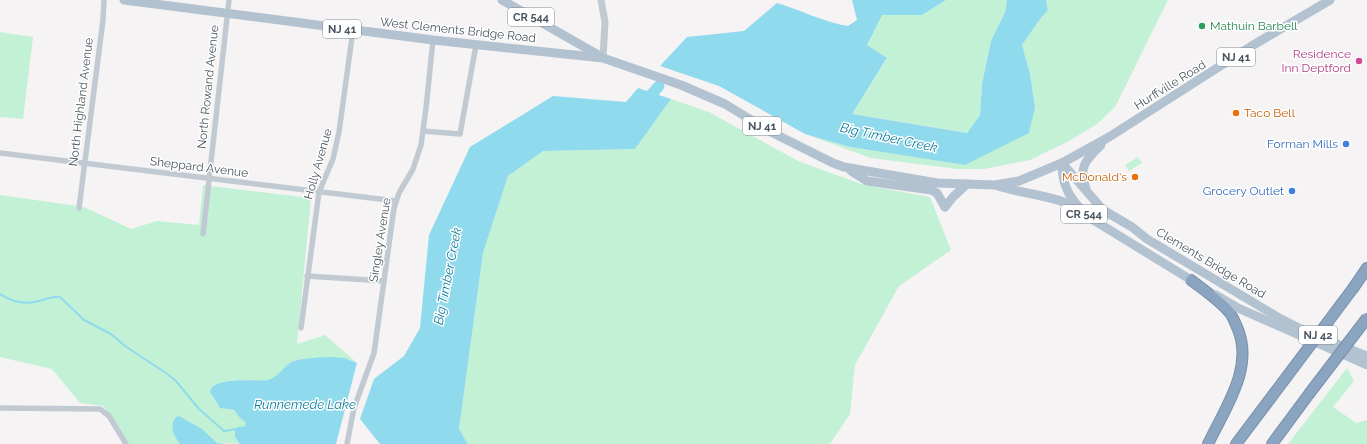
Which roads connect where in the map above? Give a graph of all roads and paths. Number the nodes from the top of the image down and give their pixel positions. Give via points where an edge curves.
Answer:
1 (104, 0) edge
2 (124, 0) edge
3 (229, 0) edge
4 (502, 0) edge
5 (600, 0) edge
6 (1330, 0) edge
7 (228, 14) junction
8 (353, 30) junction
9 (560, 33) junction
10 (433, 40) junction
11 (476, 45) junction
12 (561, 53) junction
13 (603, 58) junction
14 (643, 73) joint
15 (423, 131) junction
16 (1109, 137) junction
17 (0, 153) edge
18 (1062, 163) junction
19 (84, 164) junction
20 (844, 167) junction
21 (209, 179) junction
22 (967, 184) junction
23 (995, 185) junction
24 (319, 192) junction
25 (1088, 194) junction
26 (396, 201) junction
27 (79, 208) dead end
28 (1090, 218) junction
29 (203, 234) dead end
30 (1367, 268) edge
31 (307, 276) junction
32 (384, 280) junction
33 (1191, 280) junction
34 (1367, 318) edge
35 (301, 328) dead end
36 (1367, 356) edge
37 (1367, 365) edge
38 (0, 408) edge
39 (126, 444) edge
40 (347, 444) edge
41 (1208, 444) edge
42 (1236, 444) edge
43 (1272, 444) edge

1 - 19 street, North Highland Avenue
2 - 7 main road, West Clements Bridge Road / NJ 41
3 - 7 street, North Rowand Avenue
4 - 9 main road, CR 544
5 - 13 street via 605,22
6 - 16 main road, Hurffville Road / NJ 41 via 1250,47
7 - 8 main road, West Clements Bridge Road / NJ 41
7 - 21 street, North Rowand Avenue
8 - 10 main road, West Clements Bridge Road / NJ 41
8 - 24 street, Holly Avenue via 339,132 333,159
9 - 12 main road via 567,45
9 - 13 main road, CR 544
10 - 11 main road, West Clements Bridge Road / NJ 41
10 - 15 street, Singley Avenue
11 - 12 main road, West Clements Bridge Road / NJ 41
11 - 15 street via 460,134
12 - 13 main road, West Clements Bridge Road / NJ 41
13 - 14 main road, West Clements Bridge Road / NJ 41
14 - 20 main road, Clements Bridge Road / NJ 41 via 681,85 725,104 771,132
15 - 26 street, Singley Avenue via 413,169
16 - 18 main road, Hurffville Road / NJ 41
16 - 25 main road via 1086,160 1082,172
17 - 19 street, Sheppard Avenue
18 - 23 main road, Clements Bridge Road / NJ 41 via 1019,181
18 - 25 main road, Clements Bridge Road / CR 544
18 - 28 main road, Clements Bridge Road via 1062,178 1068,192
19 - 21 street, Sheppard Avenue
19 - 27 street, North Highland Avenue
20 - 22 main road, Clements Bridge Road / NJ 41 via 938,183
20 - 22 main road via 867,180 931,190 937,193 945,207
21 - 24 street, Sheppard Avenue
21 - 29 street, North Rowand Avenue
22 - 23 main road, Clements Bridge Road / NJ 41
23 - 28 main road, Clements Bridge Road / CR 544 via 1016,192 1046,195 1064,202
24 - 26 street, Sheppard Avenue
24 - 31 street, Holly Avenue
25 - 36 main road, Clements Bridge Road / CR 544 via 1104,210 1179,259 1281,319
26 - 32 street, Singley Avenue
28 - 33 main road, Clements Bridge Road / CR 544
30 - 42 highway, NJ 42, bridge
31 - 32 street
31 - 35 street, Holly Avenue
32 - 40 street, Singley Avenue via 374,353 354,408
33 - 37 main road, Clements Bridge Road / CR 544 via 1238,308
33 - 41 highway via 1231,314 1242,340 1241,373
34 - 43 highway, NJ 42, bridge
38 - 39 street via 100,409 109,416

